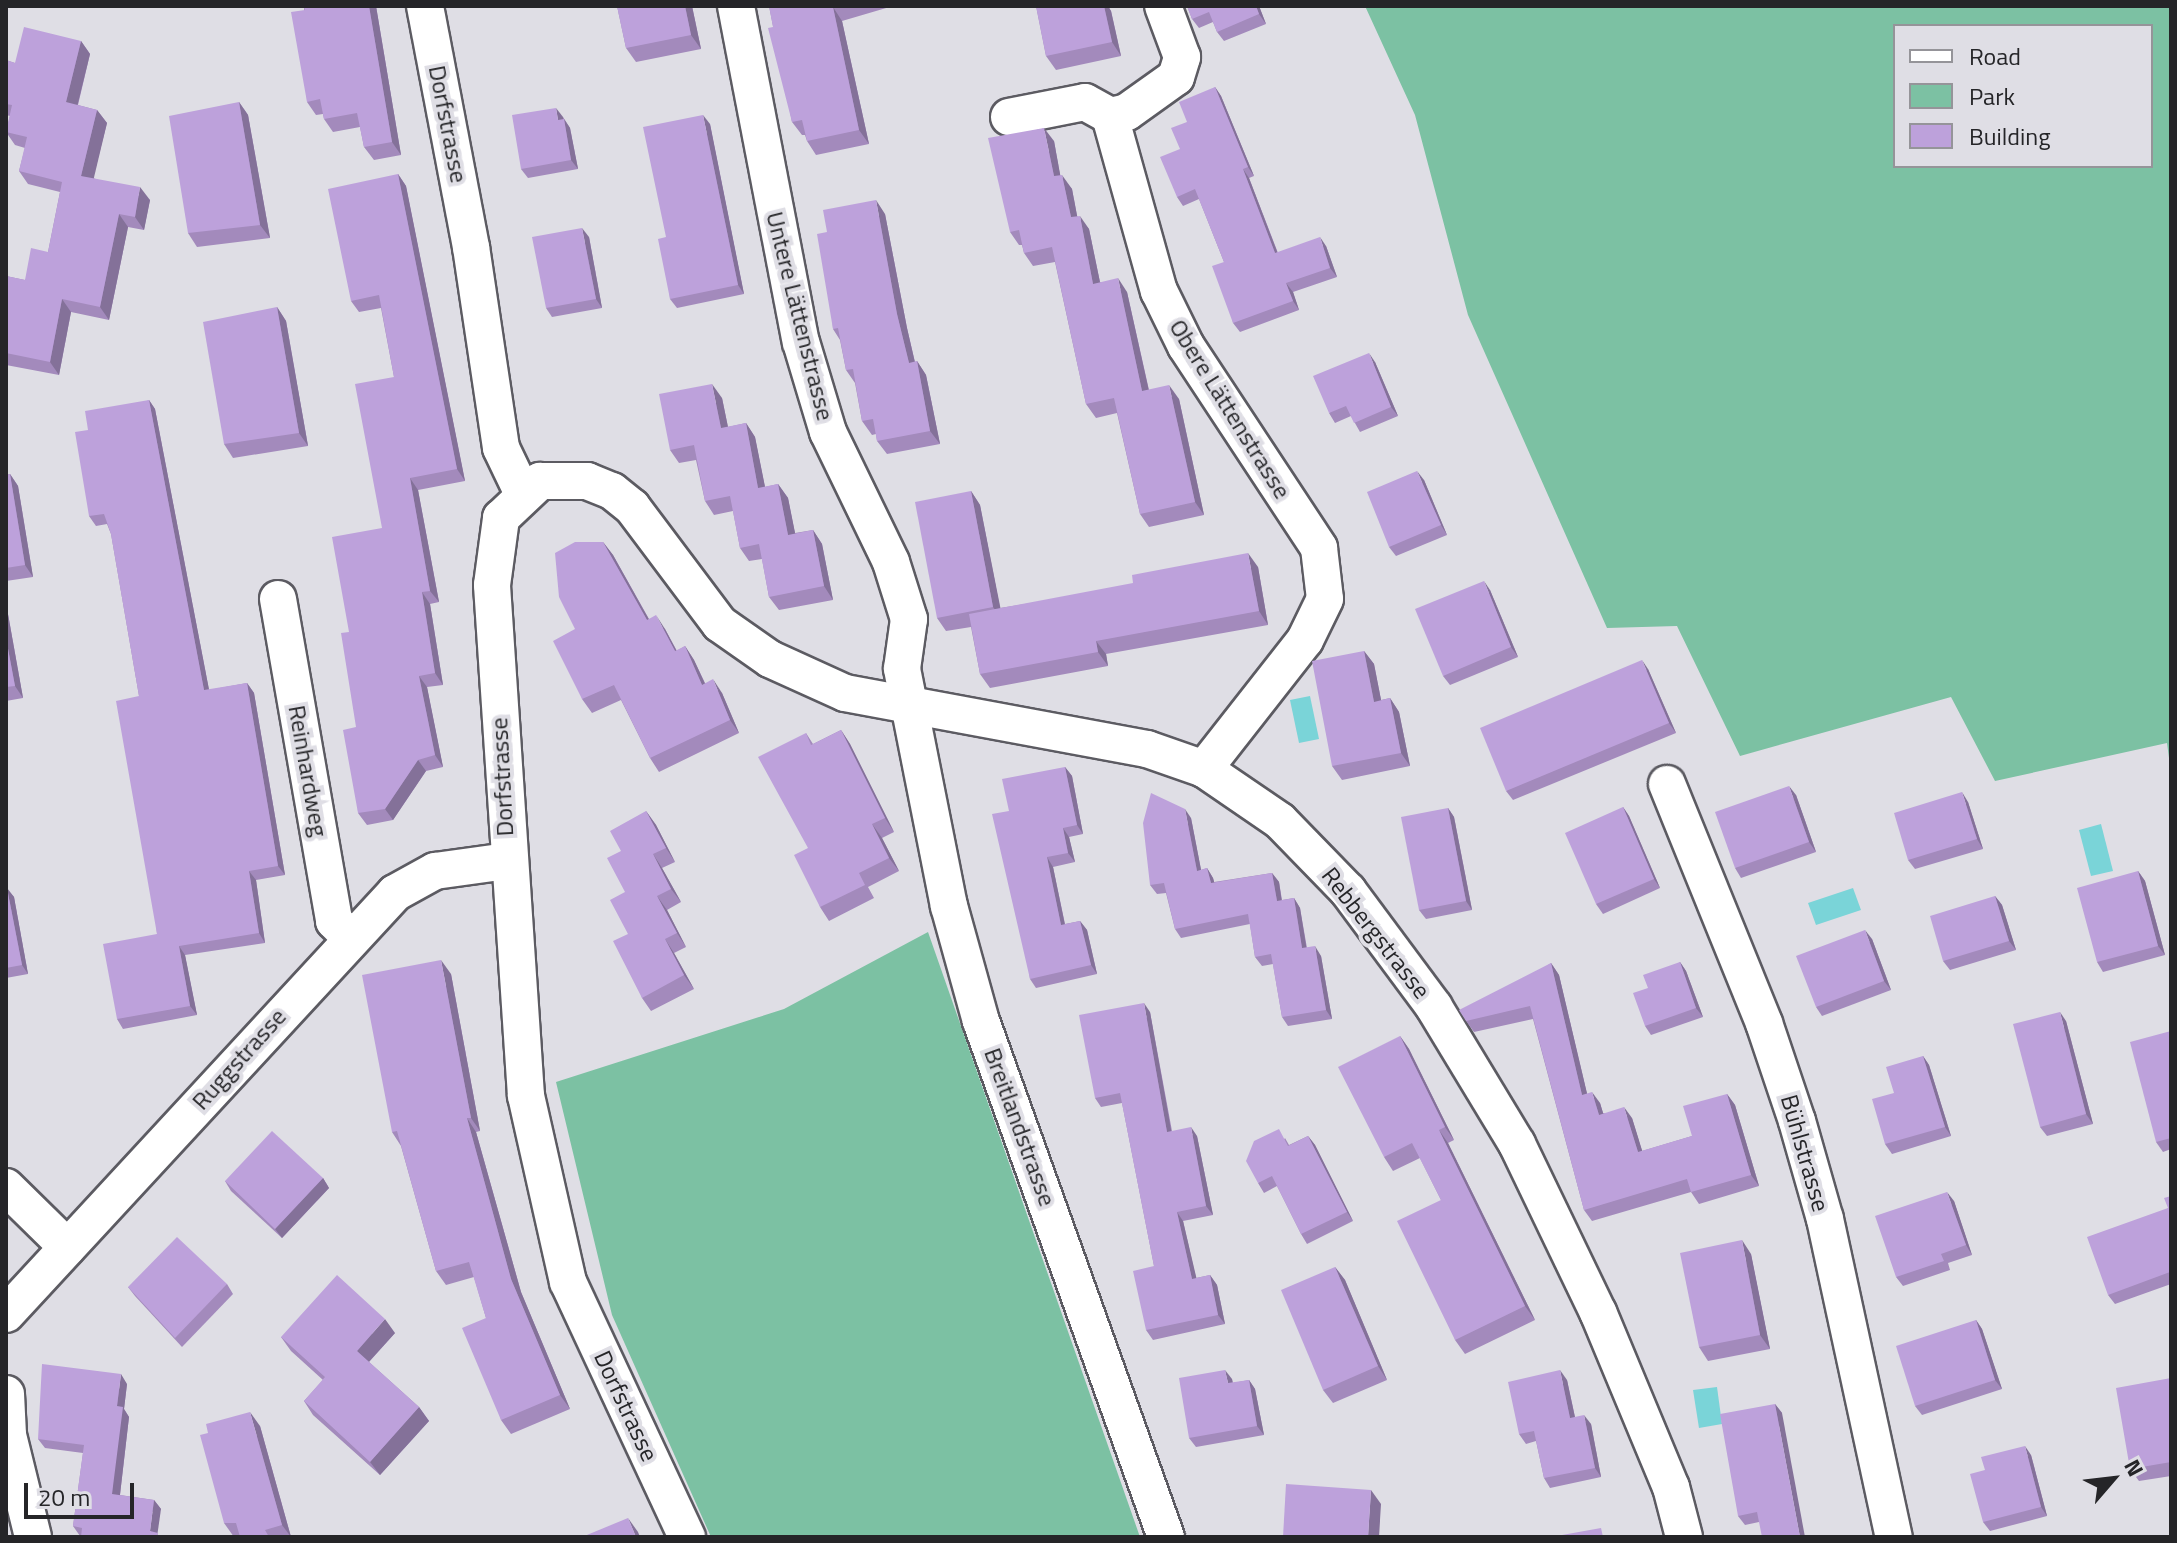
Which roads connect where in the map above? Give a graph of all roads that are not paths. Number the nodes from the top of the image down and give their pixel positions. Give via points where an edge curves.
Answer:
1 (425, 6) edge
2 (736, 6) edge
3 (1163, 6) edge
4 (1110, 116) junction
5 (1009, 117) dead end
6 (523, 494) junction
7 (278, 599) dead end
8 (908, 708) junction
9 (1204, 769) junction
10 (1667, 784) dead end
11 (507, 861) junction
12 (350, 937) junction
13 (6, 1187) edge
14 (67, 1247) junction
15 (6, 1314) edge
16 (6, 1394) edge
17 (33, 1537) edge
18 (687, 1537) edge
19 (1166, 1537) edge
20 (1684, 1537) edge
21 (1894, 1537) edge

1 - 6 street, Dorfstrasse via 471,247 501,448
2 - 8 street, Untere Lättenstrasse via 801,342 828,432 891,562 909,619 902,669
3 - 4 street via 1182,57 1176,77 1127,112
4 - 5 street via 1085,102
4 - 9 street, Obere Lättenstrasse via 1159,291 1186,346 1319,548 1325,599 1305,640
6 - 8 street, Rebbergstrasse via 540,481 565,479 612,491 632,507 720,624 770,659 845,693
6 - 11 street, Dorfstrasse via 501,518 494,543
7 - 12 street, Reinhardweg via 334,921
8 - 9 street, Rebbergstrasse via 1147,749
8 - 19 street, Breitlandstrasse via 949,906 981,1021
9 - 20 street, Rebbergstrasse via 1280,821 1348,891 1434,1007 1517,1144 1598,1312 1671,1487
10 - 21 street, Bühlstrasse via 1764,1023 1797,1121 1825,1219
11 - 12 street, Ruggstrasse via 435,871 395,893
11 - 18 street, Dorfstrasse via 526,1096 568,1282
12 - 14 street, Ruggstrasse
13 - 14 street
14 - 15 street, Ruggstrasse
16 - 17 street via 8,1435

